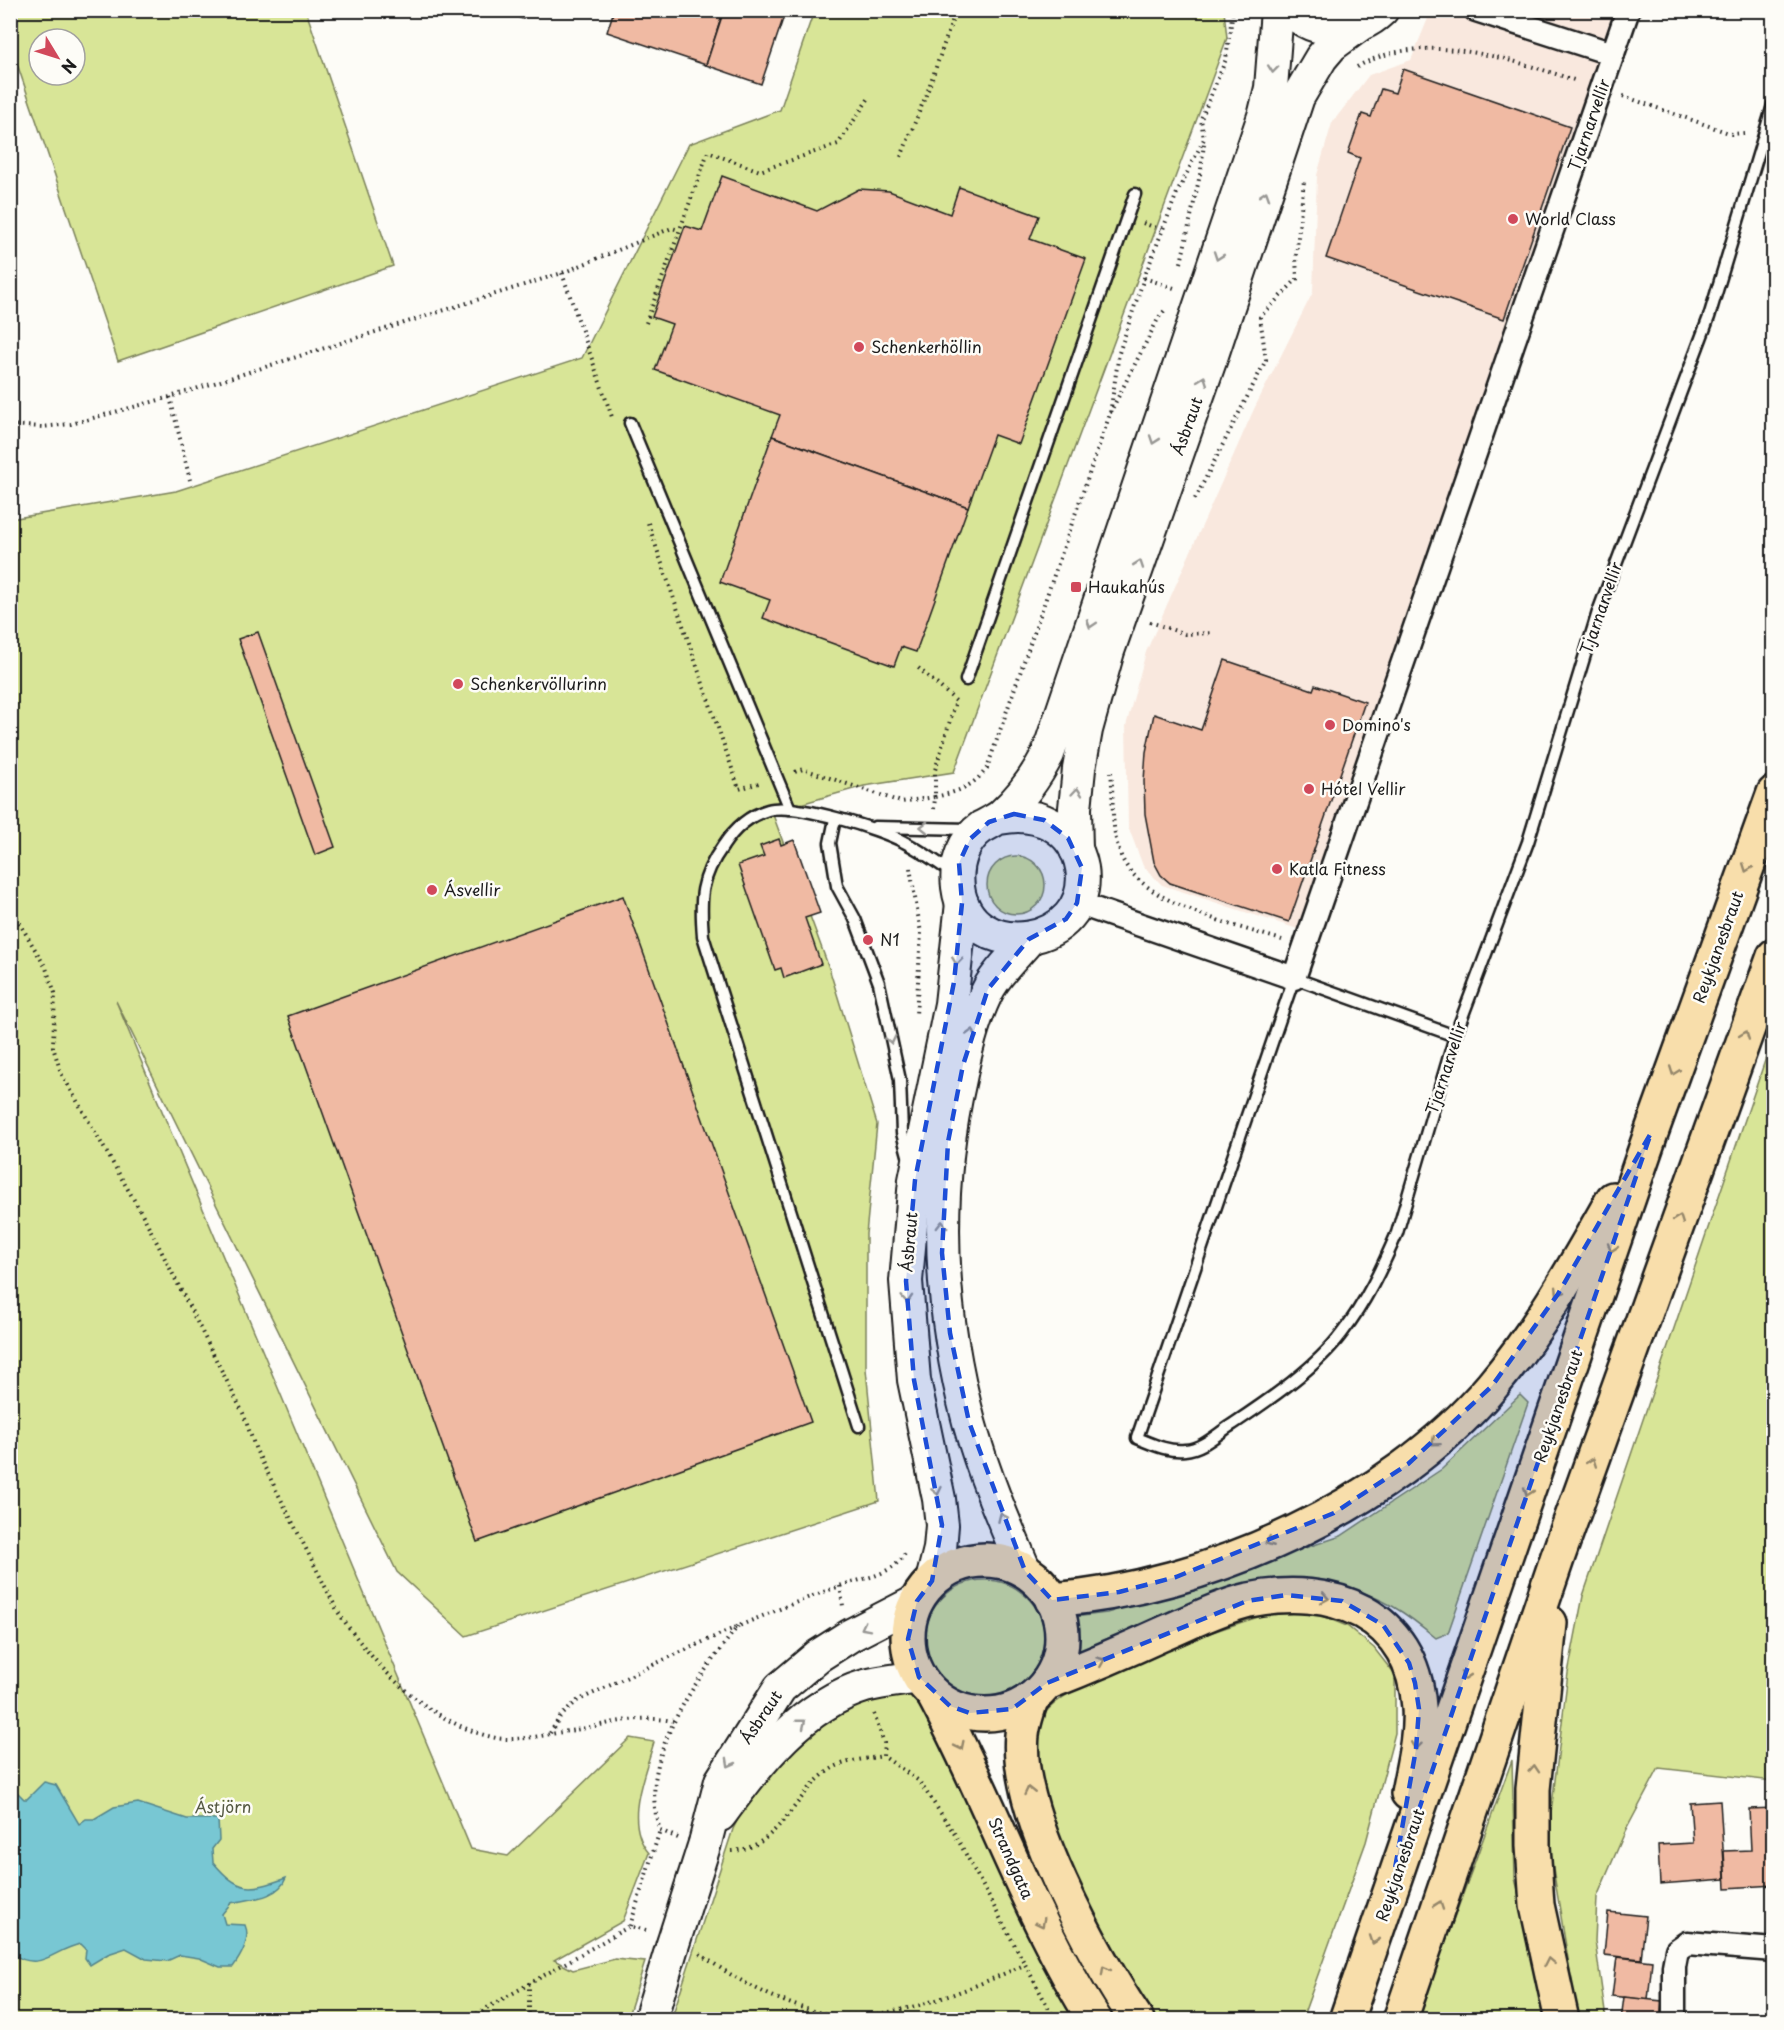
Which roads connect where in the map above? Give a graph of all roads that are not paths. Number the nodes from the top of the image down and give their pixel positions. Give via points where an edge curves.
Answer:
1 (1277, 10) edge
2 (1290, 10) edge
3 (1476, 10) edge
4 (1628, 10) edge
5 (1370, 18) edge
6 (1613, 54) junction
7 (1773, 102) edge
8 (1135, 194) dead end
9 (630, 423) dead end
10 (966, 680) dead end
11 (1773, 793) edge
12 (790, 809) junction
13 (835, 819) junction
14 (989, 823) junction
15 (869, 827) junction
16 (1076, 850) junction
17 (960, 890) junction
18 (1077, 903) junction
19 (1029, 939) junction
20 (1773, 956) edge
21 (1294, 978) junction
22 (1455, 1036) junction
23 (1652, 1133) junction
24 (915, 1180) junction
25 (859, 1426) dead end
26 (1558, 1556) junction
27 (1025, 1571) junction
28 (924, 1591) junction
29 (1053, 1600) junction
30 (926, 1686) junction
31 (1039, 1691) junction
32 (714, 1841) junction
33 (1391, 1891) junction
34 (1773, 1950) edge
35 (650, 2019) edge
36 (1095, 2019) edge
37 (1137, 2019) edge
38 (1346, 2019) edge
39 (1400, 2019) edge
40 (1562, 2019) edge
41 (1674, 2019) edge

1 -> 14 street, Ásbraut via 1271,88 1265,113 1048,754 1022,795
2 - 5 street via 1301,20 1323,28
3 - 6 street
4 - 6 street, Tjarnarvellir
16 -> 5 street, Ásbraut via 1079,769 1108,651 1298,97 1311,70 1332,45
6 - 21 street, Tjarnarvellir
7 - 22 lane, Tjarnarvellir via 1709,318 1598,612 1536,819
8 - 10 lane
9 - 12 lane
11 -> 23 main road, Reykjanesbraut
12 - 13 lane
12 - 25 lane via 770,809 752,817 735,829 720,849 701,890 704,936
13 - 15 lane
13 -> 24 lane via 830,843 837,886 855,919 879,983 900,1080 902,1133
14 -> 15 lane
14 - 16 street via 1022,815 1044,819 1057,827
14 - 17 street via 963,850
15 - 17 lane via 904,841
16 - 18 street via 1082,868
17 - 19 street via 977,923 994,934
17 -> 24 street, Ásbraut via 951,1004
18 - 19 street via 1051,931
18 - 21 street
27 -> 19 street, Ásbraut via 983,1470 957,1372 945,1290 942,1211 954,1102 976,1016 997,975
26 -> 20 main road
21 - 22 lane
21 - 22 lane, Tjarnarvellir via 1137,1438 1165,1449 1186,1450 1205,1443 1275,1393 1341,1335 1370,1291 1397,1233
23 -> 29 main road via 1558,1294 1514,1359 1466,1415 1408,1464 1334,1513 1215,1564 1119,1592
23 -> 33 main road, Reykjanesbraut
24 -> 28 street, Ásbraut via 906,1281 914,1380 942,1525 940,1549
39 -> 26 main road
40 -> 26 main road via 1537,1905 1533,1800 1538,1720
27 - 28 main road via 1006,1563 977,1561 948,1569
27 - 29 main road
28 - 30 main road via 910,1620 908,1640 911,1659
28 -> 32 street, Ásbraut via 818,1656 780,1688 721,1781
29 - 31 main road via 1060,1617 1062,1640 1058,1663
30 - 31 main road via 950,1706 970,1713 1002,1712
32 -> 30 street, Ásbraut via 767,1752 835,1697 866,1686
30 -> 36 main road, Strandgata via 973,1771 1018,1877 1058,1956
31 -> 33 main road via 1247,1601 1286,1595 1316,1596 1342,1601 1364,1612 1383,1625 1409,1663 1419,1709 1416,1749
37 -> 31 main road via 1082,1929 1033,1809 1022,1734
32 - 35 street, Ásbraut, bridge via 682,1948
33 -> 38 main road, Reykjanesbraut
34 - 41 street via 1688,1943 1677,1950

